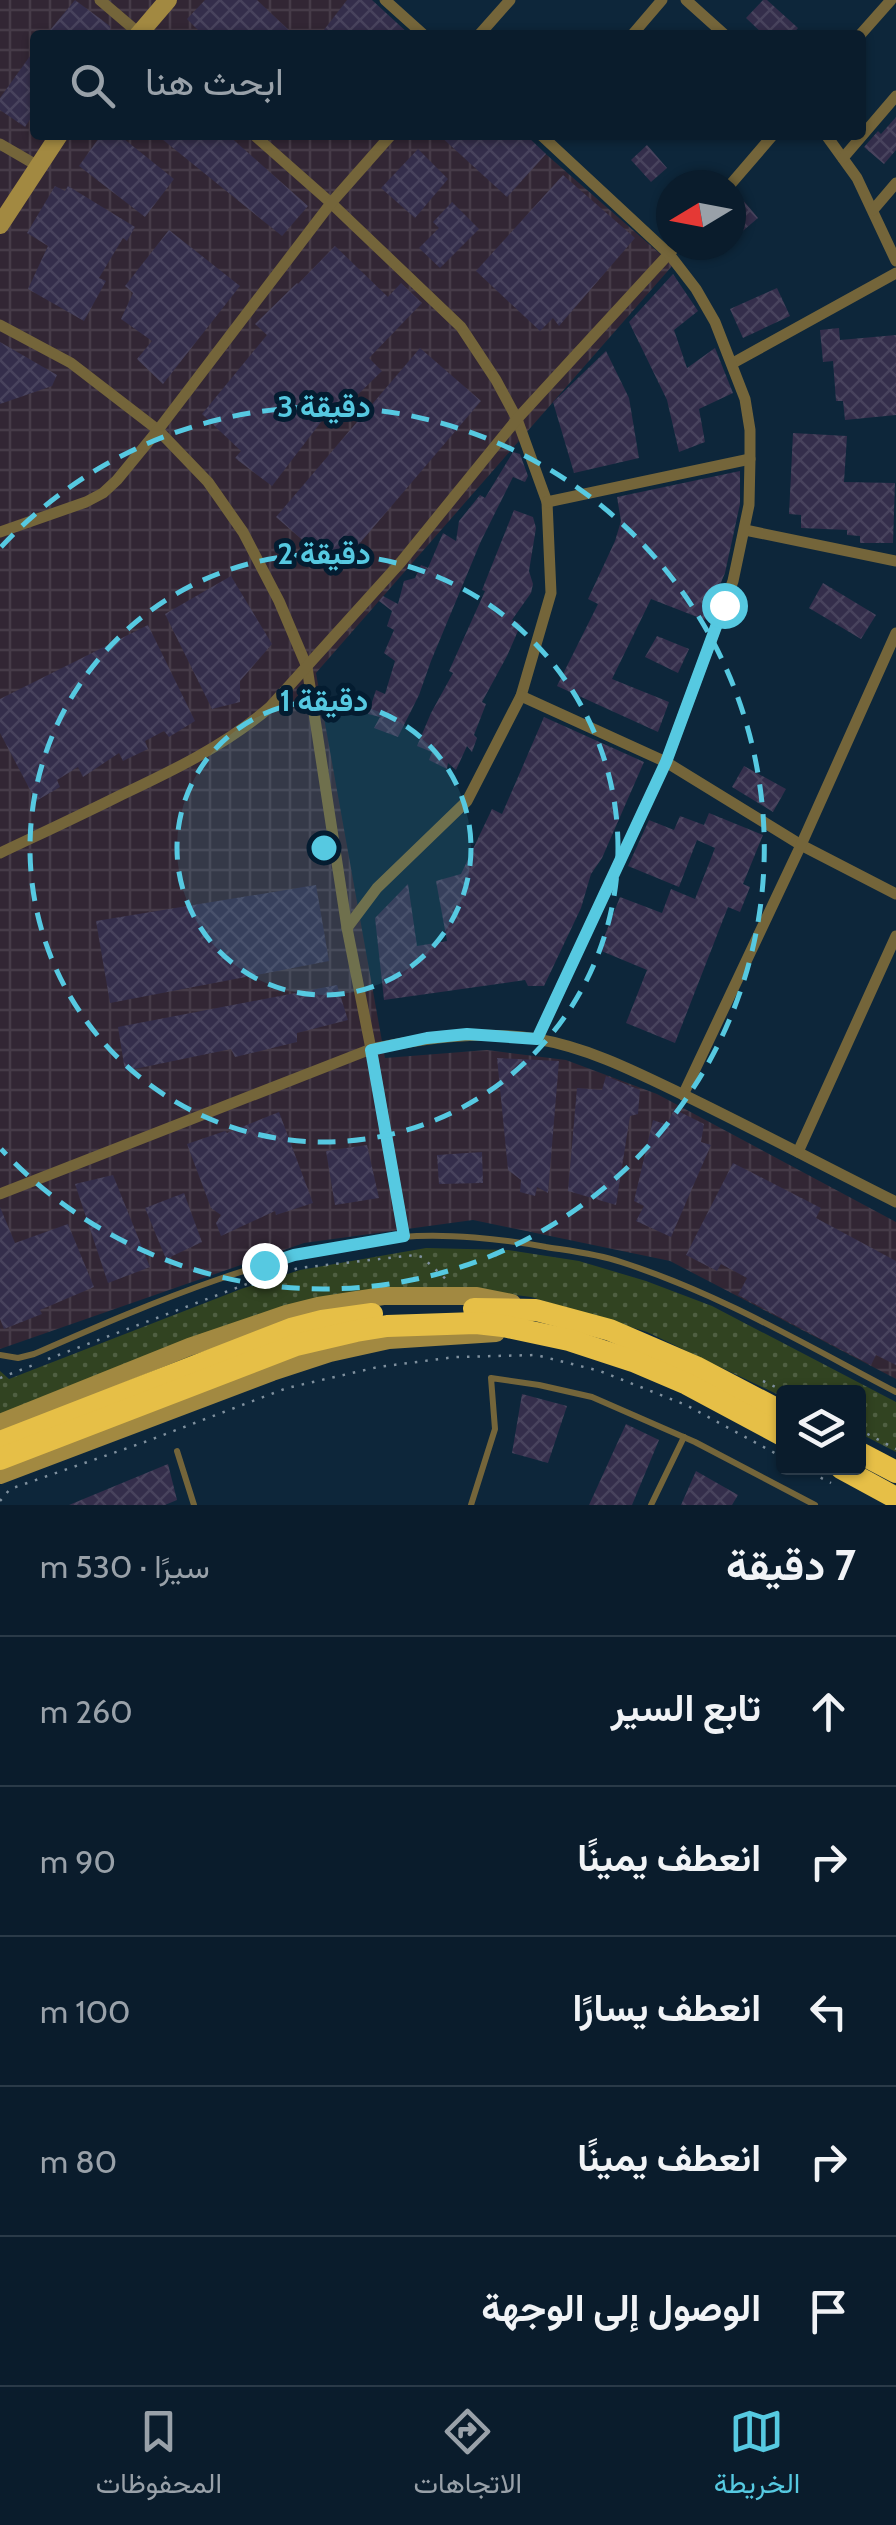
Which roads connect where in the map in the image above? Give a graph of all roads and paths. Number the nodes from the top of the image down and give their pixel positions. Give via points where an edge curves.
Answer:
1 (100, 0) edge
2 (168, 0) edge
3 (385, 0) edge
4 (510, 0) edge
5 (662, 0) edge
6 (686, 0) edge
7 (891, 0) edge
8 (134, 30) edge
9 (142, 30) edge
10 (418, 30) edge
11 (483, 30) edge
12 (636, 30) edge
13 (720, 30) edge
14 (864, 30) edge
15 (896, 96) edge
16 (866, 130) edge
17 (56, 140) edge
18 (260, 140) edge
19 (387, 140) edge
20 (549, 140) edge
21 (769, 140) edge
22 (829, 140) edge
23 (858, 140) edge
24 (0, 144) edge
25 (842, 158) junction
26 (38, 166) junction
27 (743, 170) edge
28 (896, 183) edge
29 (331, 204) junction
30 (873, 210) junction
31 (0, 225) edge
32 (656, 234) edge
33 (665, 260) edge
34 (680, 260) edge
35 (896, 261) edge
36 (896, 273) edge
37 (0, 325) edge
38 (732, 363) junction
39 (516, 419) junction
40 (158, 430) junction
41 (750, 459) junction
42 (547, 502) junction
43 (744, 530) junction
44 (0, 532) edge
45 (896, 561) edge
46 (896, 633) edge
47 (307, 667) junction
48 (521, 696) junction
49 (666, 762) junction
50 (801, 845) junction
51 (0, 853) edge
52 (896, 894) edge
53 (347, 928) junction
54 (896, 936) edge
55 (537, 1039) junction
56 (371, 1050) junction
57 (683, 1094) junction
58 (798, 1152) junction
59 (0, 1194) edge
60 (896, 1202) edge
61 (404, 1236) junction
62 (535, 1321) junction
63 (0, 1355) edge
64 (896, 1392) edge
65 (776, 1409) edge
66 (0, 1423) edge
67 (776, 1432) edge
68 (866, 1433) edge
69 (684, 1437) junction
70 (0, 1442) edge
71 (896, 1449) edge
72 (177, 1450) dead end
73 (776, 1454) edge
74 (866, 1456) edge
75 (0, 1459) edge
76 (896, 1472) edge
77 (0, 1475) edge
78 (854, 1475) edge
79 (896, 1498) edge
80 (0, 1501) edge
81 (194, 1505) edge
82 (471, 1505) edge
83 (651, 1505) edge
84 (814, 1505) edge

1 - 8 street
2 - 9 street
3 - 10 street
4 - 11 street
5 - 12 street
6 - 13 street
7 - 14 street
15 - 16 street
17 - 26 street
18 - 29 street
19 - 29 street
20 - 32 street
21 - 27 street
22 - 25 street
23 - 25 street
24 - 26 street
25 - 30 street
26 - 31 street
28 - 30 street
29 - 39 street via 462,326
29 - 40 street
30 - 35 street
33 - 39 street
34 - 38 street
36 - 38 street
37 - 40 street via 70,363
38 - 41 street via 744,398
39 - 42 street
39 - 47 street
40 - 44 street via 103,493
40 - 47 street via 208,482 243,532
41 - 42 street
41 - 43 street
42 - 48 street via 551,593
43 - 45 street
43 - 49 street via 734,581
46 - 50 street
47 - 51 street via 270,708 222,742
47 - 53 street
48 - 49 street
48 - 53 street via 467,801 377,888
49 - 50 street
49 - 55 street
50 - 52 street
50 - 57 street
53 - 56 street
54 - 58 street
55 - 56 street via 467,1034
55 - 57 street via 620,1064
56 - 59 street
56 - 61 street
57 - 58 street
58 - 60 street
61 - 63 lane via 294,1255 34,1354
61 - 64 lane via 518,1242 617,1260 736,1308
62 - 65 highway via 610,1330
62 - 66 street via 506,1301 477,1296 383,1296 318,1306 189,1347
62 - 67 highway via 687,1384
62 - 70 highway via 385,1312 322,1321
62 - 75 highway via 387,1326 326,1337
62 - 77 street via 330,1353
68 - 71 path
69 - 82 lane via 592,1397 491,1378 494,1429
69 - 83 lane
69 - 84 lane
72 - 81 lane
73 - 80 path via 686,1405 600,1372 536,1355 455,1357 287,1388 10,1489
74 - 76 highway
78 - 79 highway

